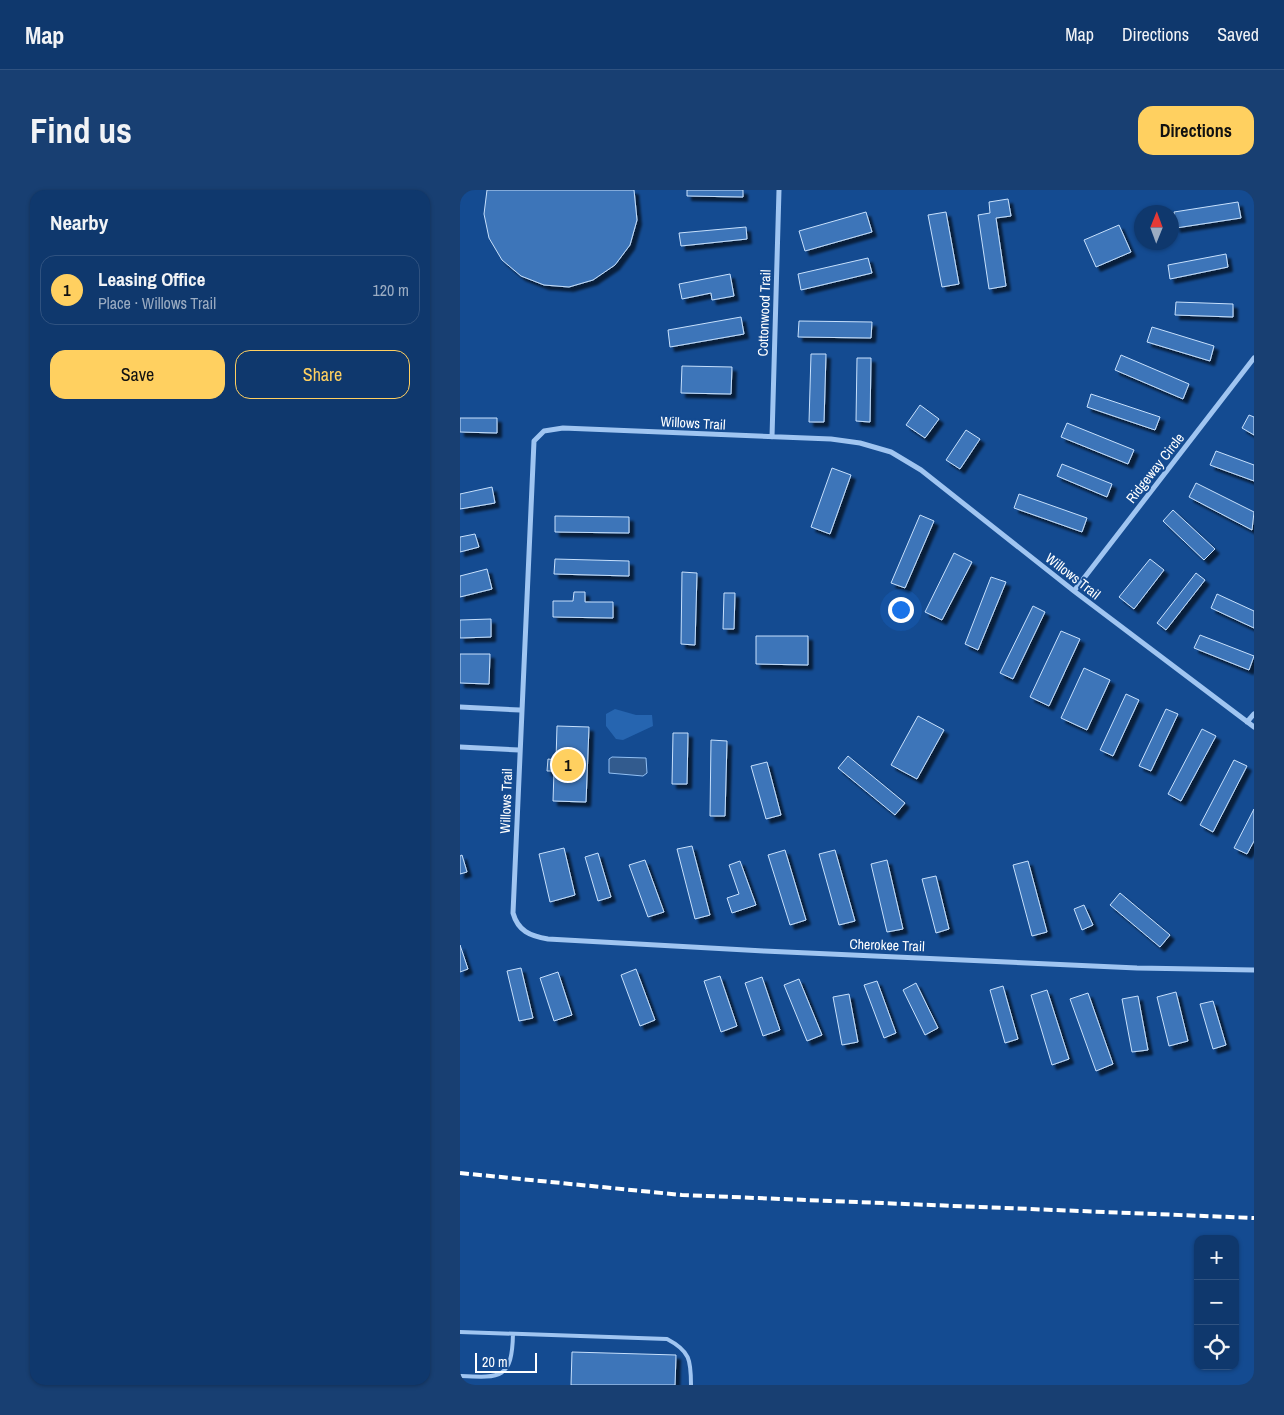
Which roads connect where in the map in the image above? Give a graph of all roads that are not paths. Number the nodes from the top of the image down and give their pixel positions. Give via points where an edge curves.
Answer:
1 (779, 190) edge
2 (1254, 358) edge
3 (772, 437) junction
4 (1074, 591) junction
5 (460, 707) edge
6 (520, 710) junction
7 (1254, 714) edge
8 (1247, 722) junction
9 (1254, 727) edge
10 (460, 747) edge
11 (519, 750) junction
12 (521, 930) joint
13 (1254, 970) edge
14 (460, 1332) edge
15 (513, 1334) junction
16 (460, 1376) edge
17 (691, 1385) edge

1 - 3 street, Cottonwood Trail
2 - 4 street, Ridgeway Circle
3 - 4 street, Willows Trail via 846,441 876,447 906,459
3 - 6 street, Willows Trail via 563,428 538,434 532,448
4 - 8 street, Willows Trail
5 - 6 street
6 - 11 street, Willows Trail
7 - 8 street
8 - 9 street, Willows Trail
10 - 11 street
11 - 12 street, Willows Trail via 513,913
12 - 13 street, Cherokee Trail via 548,939 764,951
14 - 15 lane
15 - 16 lane via 513,1357 508,1368 492,1377
15 - 17 lane via 667,1339 681,1346 691,1362

